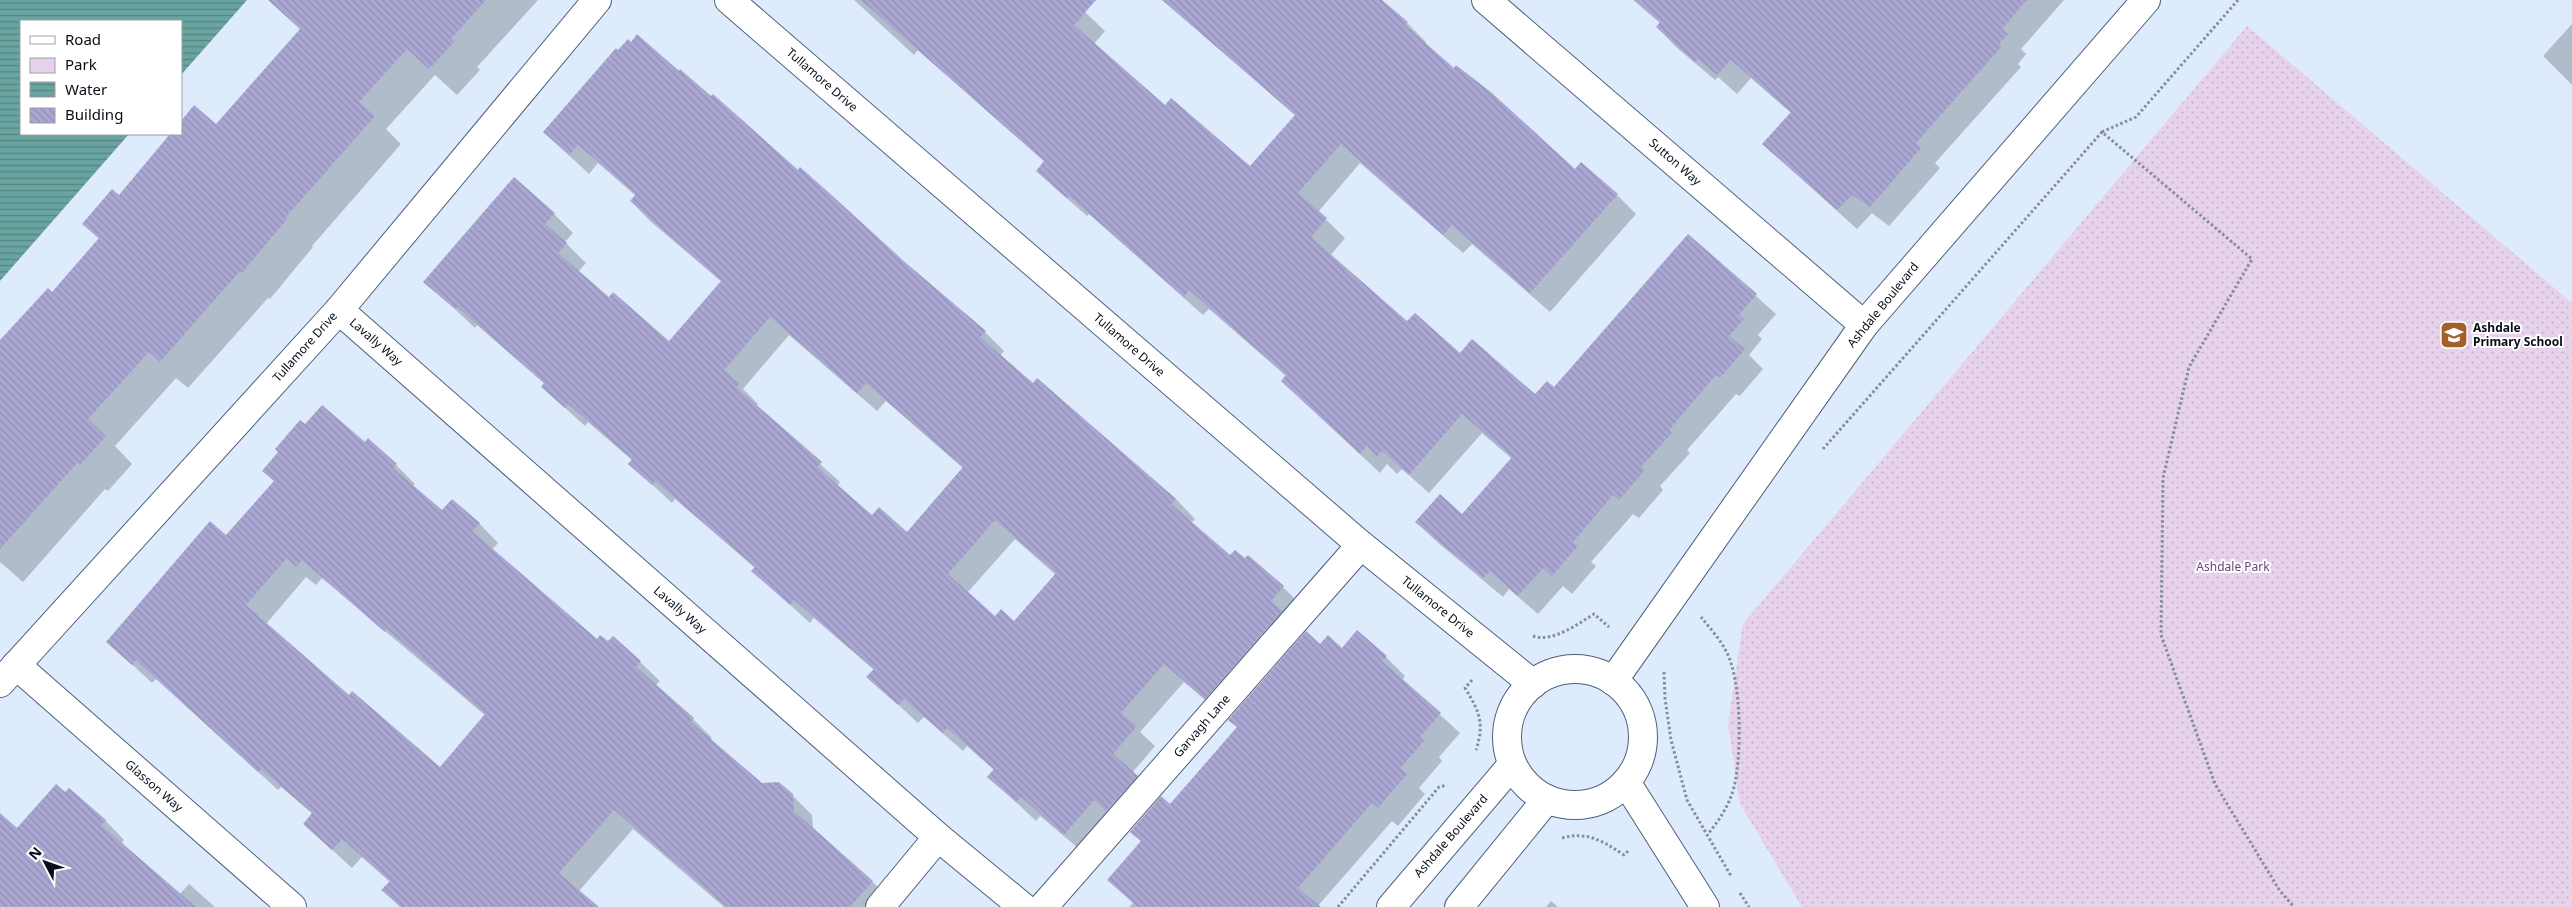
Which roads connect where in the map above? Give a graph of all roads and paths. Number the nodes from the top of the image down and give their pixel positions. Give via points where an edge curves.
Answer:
1 (596, 0) edge
2 (729, 0) edge
3 (1486, 0) edge
4 (2146, 0) edge
5 (2238, 0) edge
6 (2102, 132) junction
7 (339, 310) junction
8 (1864, 325) junction
9 (1820, 453) dead end
10 (1361, 545) junction
11 (1696, 613) dead end
12 (1636, 649) junction
13 (1495, 652) junction
14 (1668, 664) dead end
15 (1665, 672) junction
16 (8, 674) edge
17 (1614, 681) junction
18 (1533, 684) junction
19 (1472, 756) dead end
20 (1512, 765) junction
21 (1626, 782) junction
22 (1448, 785) dead end
23 (1547, 800) junction
24 (1687, 800) junction
25 (1655, 827) junction
26 (1708, 834) junction
27 (938, 837) junction
28 (1557, 840) dead end
29 (1734, 882) dead end
30 (1738, 890) dead end
31 (292, 907) edge
32 (880, 907) edge
33 (1023, 907) edge
34 (1043, 907) edge
35 (1338, 907) edge
36 (1391, 907) edge
37 (1459, 907) edge
38 (1705, 907) edge
39 (1749, 907) edge
40 (2294, 907) edge

1 - 7 street, Tullamore Drive
2 - 10 street, Tullamore Drive
3 - 8 street, Sutton Way
4 - 8 street, Ashdale Boulevard
5 - 6 path via 2136,117
6 - 9 path
6 - 40 path via 2252,260 2187,376 2163,478 2162,635 2215,784 2280,891
7 - 16 street, Tullamore Drive
7 - 27 street, Lavally Way
8 - 12 street, Ashdale Boulevard
10 - 13 street, Tullamore Drive
10 - 34 street, Garvagh Lane
11 - 26 path via 1726,651 1737,683 1738,735 1734,786 1724,815
12 - 13 path via 1594,614 1563,632 1539,638 1514,630
12 - 15 path
12 - 17 street, Ashdale Boulevard
13 - 18 street, Tullamore Drive
13 - 19 path via 1465,688 1482,724
14 - 15 path
15 - 24 path via 1671,740
16 - 31 street, Glasson Way
17 - 18 street via 1578,669 1554,672
17 - 21 street via 1630,697 1641,718 1643,742 1637,765
18 - 20 street via 1520,697 1509,718 1507,742
20 - 23 street via 1527,786
20 - 36 street, Ashdale Boulevard
21 - 23 street via 1608,796 1586,804
21 - 25 street
22 - 35 path via 1439,787
23 - 37 street
24 - 25 path
24 - 26 path
25 - 28 path via 1624,855 1600,838 1576,834
25 - 38 street
26 - 29 path
27 - 32 street
27 - 33 street, Lavally Way
30 - 39 path

